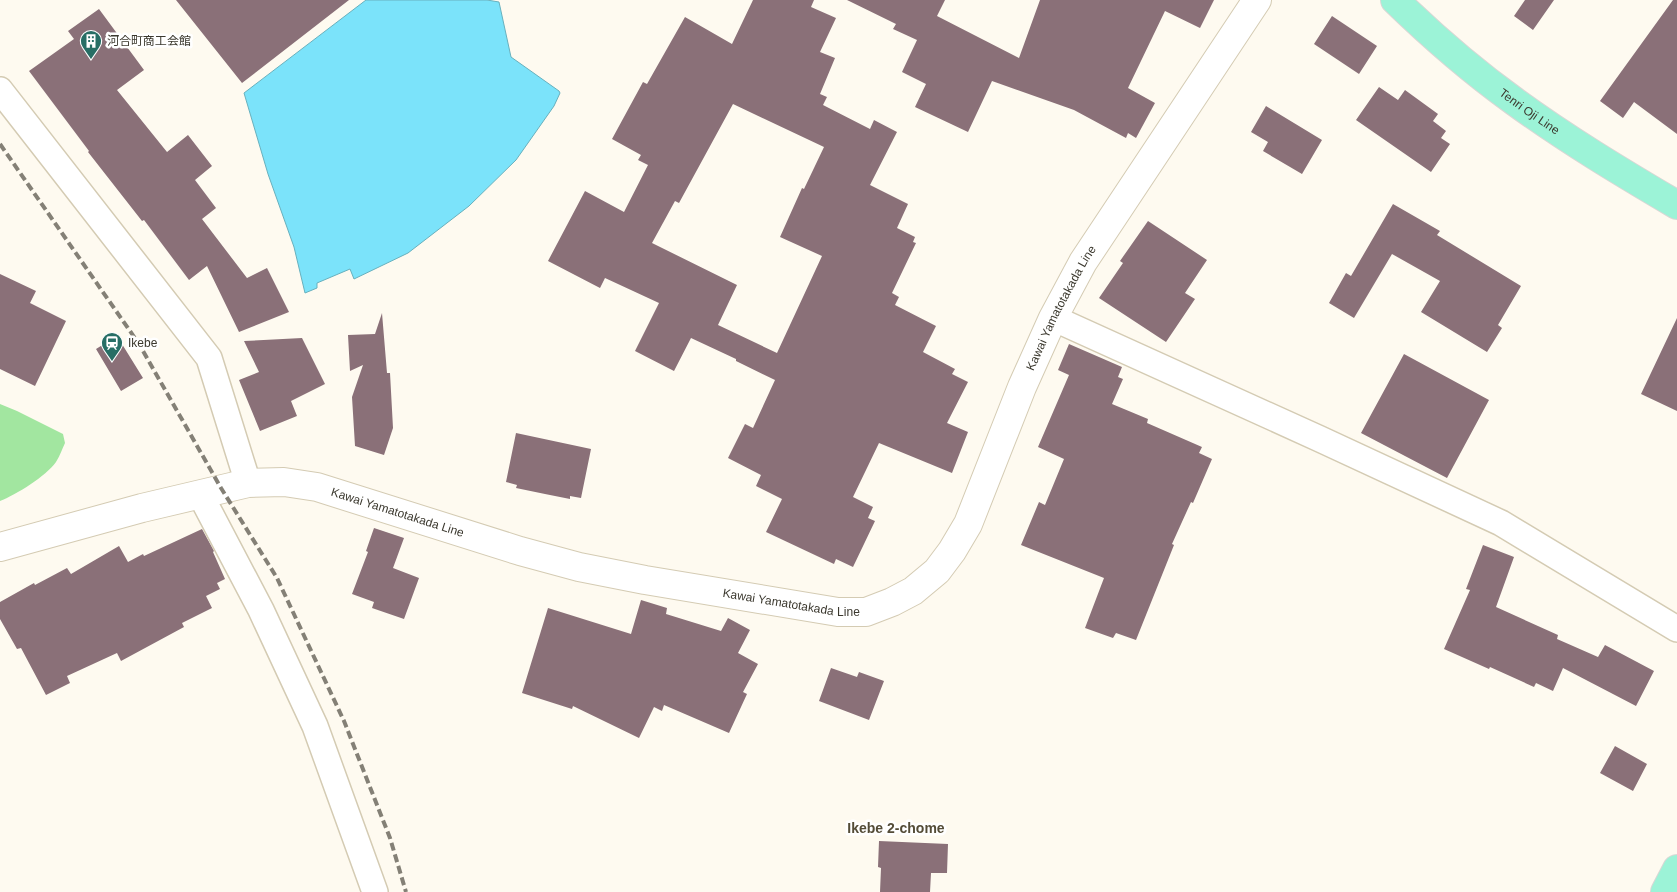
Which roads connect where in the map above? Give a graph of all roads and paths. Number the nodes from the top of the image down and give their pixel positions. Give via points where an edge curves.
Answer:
1 (1257, 0) edge
2 (1395, 0) edge
3 (0, 90) edge
4 (1677, 205) edge
5 (1053, 318) junction
6 (248, 483) junction
7 (200, 494) junction
8 (0, 547) edge
9 (1677, 628) edge
10 (1677, 869) edge
11 (375, 892) edge
12 (1665, 892) edge

1 - 5 main road, Kawai Yamatotakada Line via 1083,262
2 - 4 main road, Tenri Oji Line via 1437,40 1513,101
3 - 6 street via 209,358
5 - 6 main road, Kawai Yamatotakada Line via 968,524 952,551 937,572 913,591 866,612 829,610 579,567 317,487 284,482
5 - 9 street via 1500,523
6 - 7 main road, Kawai Yamatotakada Line
7 - 8 main road, Kawai Yamatotakada Line
7 - 11 street via 261,610 315,726
10 - 12 main road

